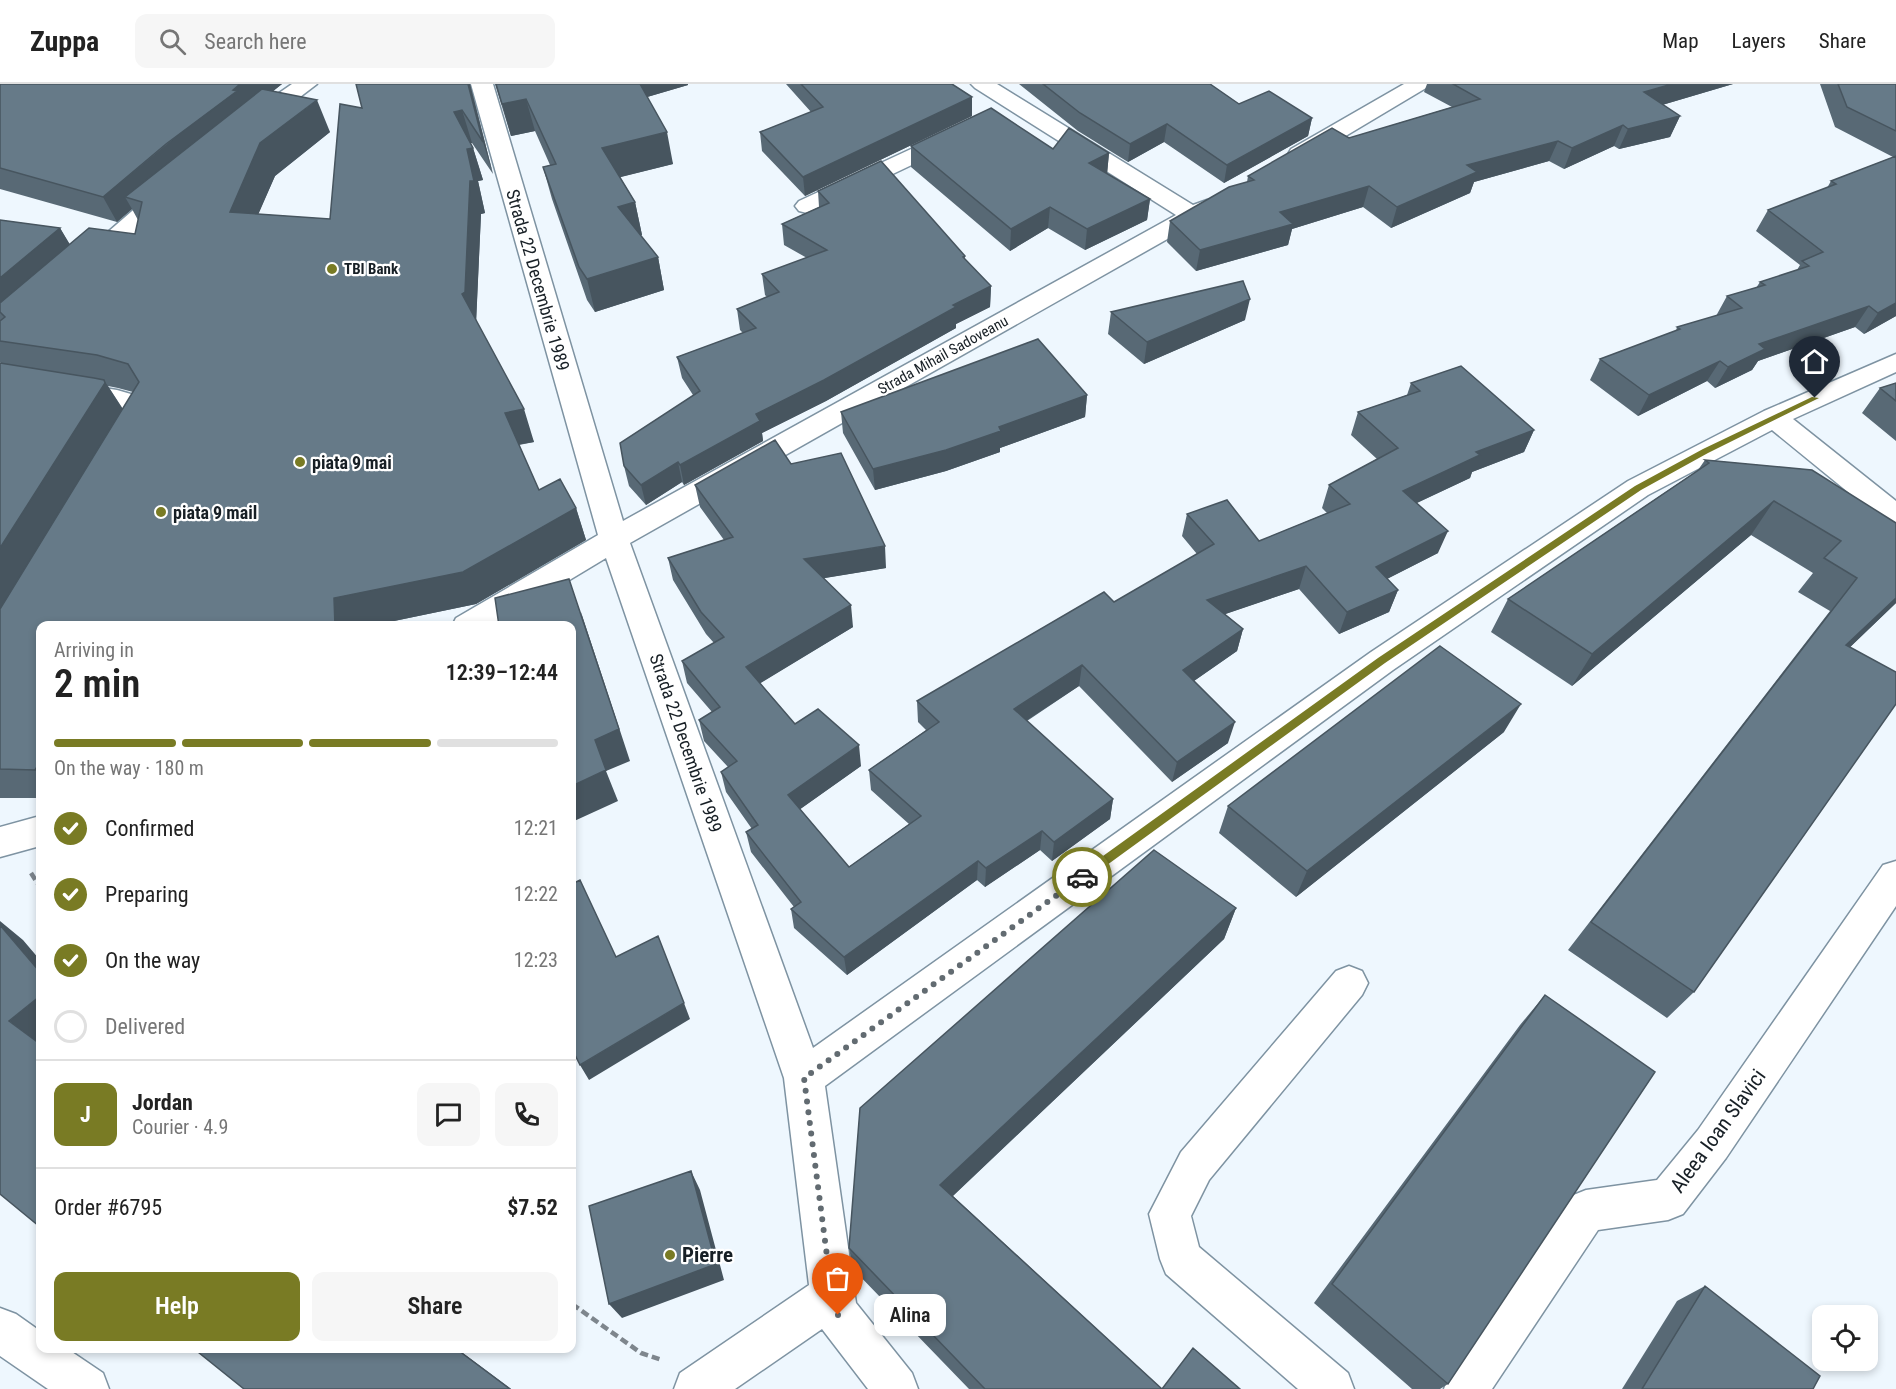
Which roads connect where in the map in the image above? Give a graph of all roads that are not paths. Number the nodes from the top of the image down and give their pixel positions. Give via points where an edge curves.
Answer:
1 (306, 84) edge
2 (482, 84) edge
3 (982, 84) edge
4 (1419, 84) edge
5 (1016, 106) junction
6 (995, 116) edge
7 (974, 126) edge
8 (236, 135) edge
9 (1276, 167) edge
10 (185, 177) edge
11 (1224, 197) edge
12 (807, 206) dead end
13 (1194, 215) junction
14 (70, 277) edge
15 (1896, 362) edge
16 (0, 381) edge
17 (1774, 417) junction
18 (119, 456) edge
19 (1896, 516) edge
20 (614, 539) junction
21 (475, 621) edge
22 (36, 832) edge
23 (0, 842) edge
24 (1896, 876) edge
25 (1349, 983) dead end
26 (804, 1078) junction
27 (832, 1295) junction
28 (0, 1330) edge
29 (705, 1383) edge
30 (87, 1389) edge
31 (896, 1389) edge
32 (1332, 1389) edge
33 (1466, 1389) edge

1 - 8 street
2 - 20 street, Strada 22 Decembrie 1989
3 - 5 street
4 - 9 street
5 - 6 street
5 - 13 street
7 - 12 street
10 - 14 street
11 - 13 street, Strada Mihail Sadoveanu
13 - 20 street, Strada Mihail Sadoveanu
15 - 17 street
16 - 18 street via 138,405 143,416
17 - 19 street
17 - 26 street via 1638,488 1382,661
20 - 21 street, Strada Mihail Sadoveanu
20 - 26 street, Strada 22 Decembrie 1989
22 - 23 street
24 - 33 street, Aleea Ioan Slavici via 1712,1144 1668,1199 1586,1211
25 - 32 street via 1195,1166 1170,1214 1181,1258
26 - 27 street, Strada 22 Decembrie 1989
27 - 29 street
27 - 31 street, Strada 22 Decembrie 1989 via 838,1315
28 - 30 street

